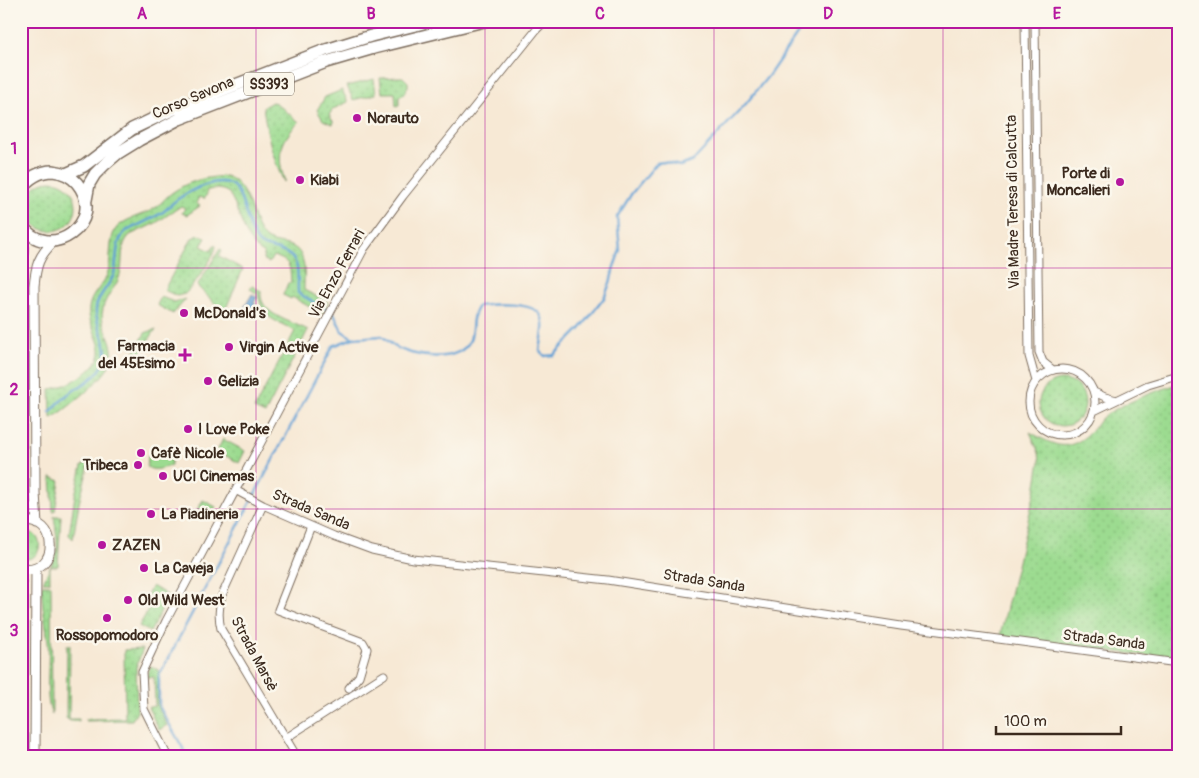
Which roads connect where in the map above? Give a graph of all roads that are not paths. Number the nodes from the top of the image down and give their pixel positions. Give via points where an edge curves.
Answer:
1 (432, 21) edge
2 (484, 21) edge
3 (545, 21) edge
4 (1025, 21) edge
5 (1035, 21) edge
6 (66, 174) junction
7 (26, 179) edge
8 (21, 189) edge
9 (86, 200) junction
10 (23, 226) edge
11 (54, 241) junction
12 (1053, 370) junction
13 (1178, 376) edge
14 (1036, 381) junction
15 (1094, 392) junction
16 (1117, 400) junction
17 (1094, 411) junction
18 (237, 491) junction
19 (261, 504) junction
20 (21, 511) edge
21 (21, 522) edge
22 (37, 524) junction
23 (311, 526) junction
24 (36, 568) junction
25 (21, 569) edge
26 (21, 582) edge
27 (1178, 663) edge
28 (384, 675) dead end
29 (349, 688) dead end
30 (286, 738) junction
31 (22, 757) edge
32 (35, 757) edge
33 (168, 757) edge
34 (298, 757) edge

1 - 6 main road, Corso Savona / SS393 via 323,51 174,108 132,129 84,166
2 - 9 main road, Corso Savona / SS393 via 326,62 179,119 118,153 95,174
3 - 18 street, Via Enzo Ferrari via 374,234 267,429
4 - 14 street, Via Madre Teresa di Calcutta via 1029,356
5 - 12 street, Via Madre Teresa di Calcutta via 1039,352 1043,362
6 - 7 main road, Corso Savona / SS393 via 54,171
6 - 9 main road via 82,189
7 - 8 main road, Corso Savona / SS393
9 - 11 main road, Corso Savona / SS393 via 84,219 79,227 64,239
10 - 11 main road via 33,236
10 - 20 street
11 - 22 street via 38,262 34,286
12 - 14 street
12 - 15 street via 1075,371 1090,383
13 - 16 street via 1148,385
14 - 17 street via 1030,395 1030,411 1035,421 1047,431 1073,434 1086,425
15 - 16 street
15 - 17 street
16 - 17 street
18 - 19 street, Strada Sanda
18 - 33 street, Via Enzo Ferrari via 142,672 144,709
19 - 23 street, Strada Sanda
19 - 30 street, Strada Marsè via 222,595 219,619 221,629
21 - 22 street
22 - 24 street via 46,531 51,547 45,562
23 - 27 street, Strada Sanda via 372,550 413,559 608,580 900,626
23 - 29 street via 278,610 363,642 367,649 359,676
24 - 25 street
24 - 32 street
26 - 31 street
28 - 30 street
30 - 34 street, Strada Marsè

